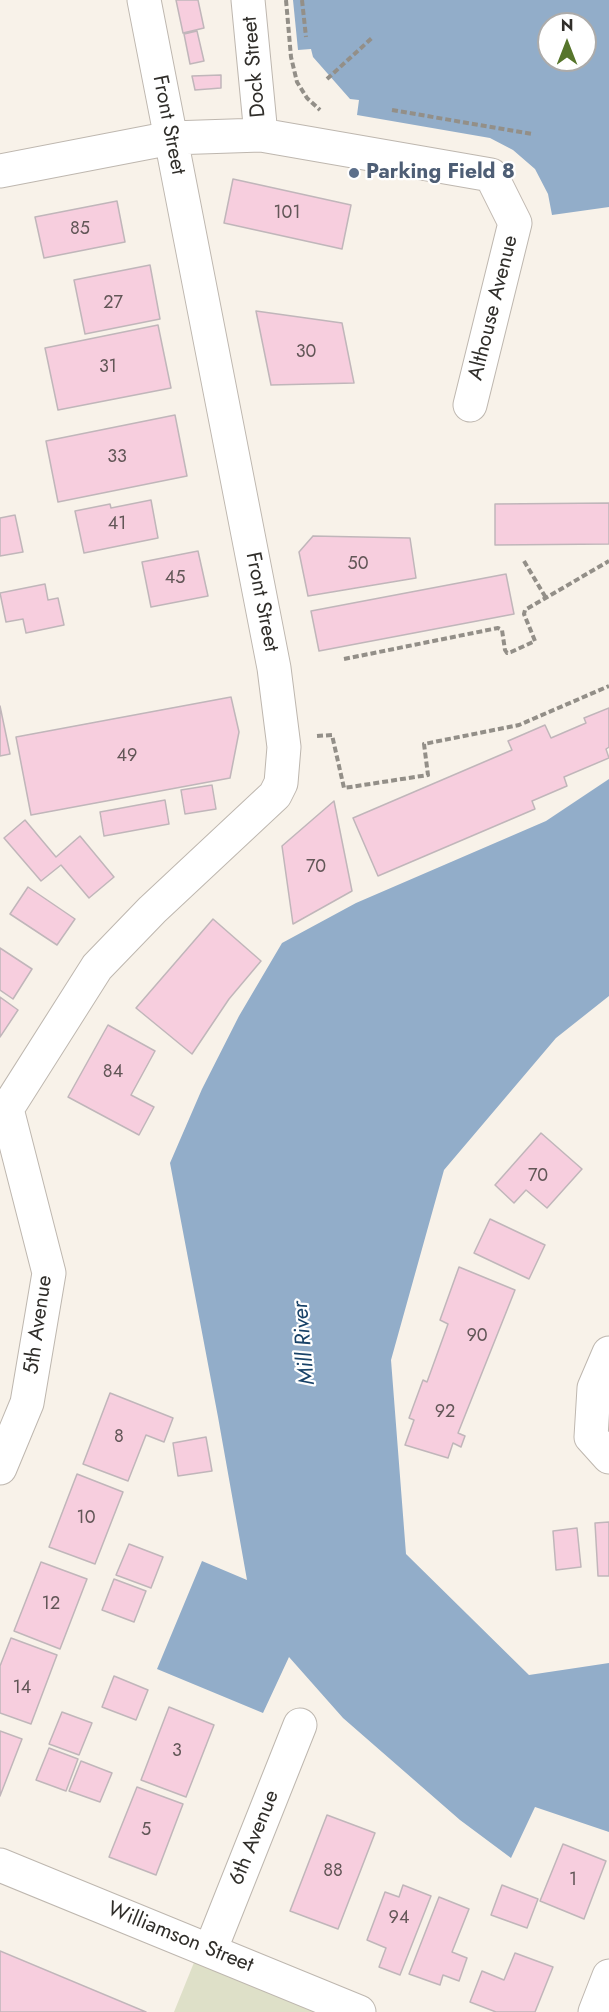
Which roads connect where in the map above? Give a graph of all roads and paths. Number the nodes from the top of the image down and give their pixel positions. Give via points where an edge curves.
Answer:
1 (144, 0) edge
2 (248, 0) edge
3 (286, 0) edge
4 (302, 0) edge
5 (306, 37) dead end
6 (373, 37) dead end
7 (327, 79) dead end
8 (392, 110) dead end
9 (328, 114) dead end
10 (532, 134) dead end
11 (261, 135) junction
12 (171, 138) junction
13 (0, 171) edge
14 (470, 405) dead end
15 (524, 561) dead end
16 (609, 561) edge
17 (546, 597) junction
18 (344, 659) dead end
19 (609, 686) edge
20 (310, 737) dead end
21 (3, 1107) edge
22 (609, 1353) edge
23 (609, 1456) edge
24 (0, 1468) edge
25 (300, 1725) dead end
26 (0, 1865) edge
27 (210, 1951) junction
28 (609, 1976) edge
29 (359, 2012) edge
30 (595, 2012) edge

1 - 12 street, Front Street
2 - 11 street, Dock Street
3 - 9 path via 297,82 307,98
4 - 5 path
6 - 7 path
8 - 10 path
11 - 12 street, Althouse Avenue
11 - 14 street, Althouse Avenue via 491,175 515,223
12 - 13 street, Althouse Avenue
12 - 21 street, Front Street via 274,668 284,747 281,783 275,795 97,967
15 - 17 path
16 - 17 path
17 - 18 path via 524,614 536,641 512,652 505,651 502,630 498,628
19 - 20 path via 519,725 424,744 428,775 344,788 332,735
21 - 24 street, 5th Avenue via 50,1273 27,1403
22 - 23 street via 594,1388 591,1437
25 - 27 street, 6th Avenue
26 - 27 street, Williamson Street
27 - 29 street, Williamson Street
28 - 30 street

